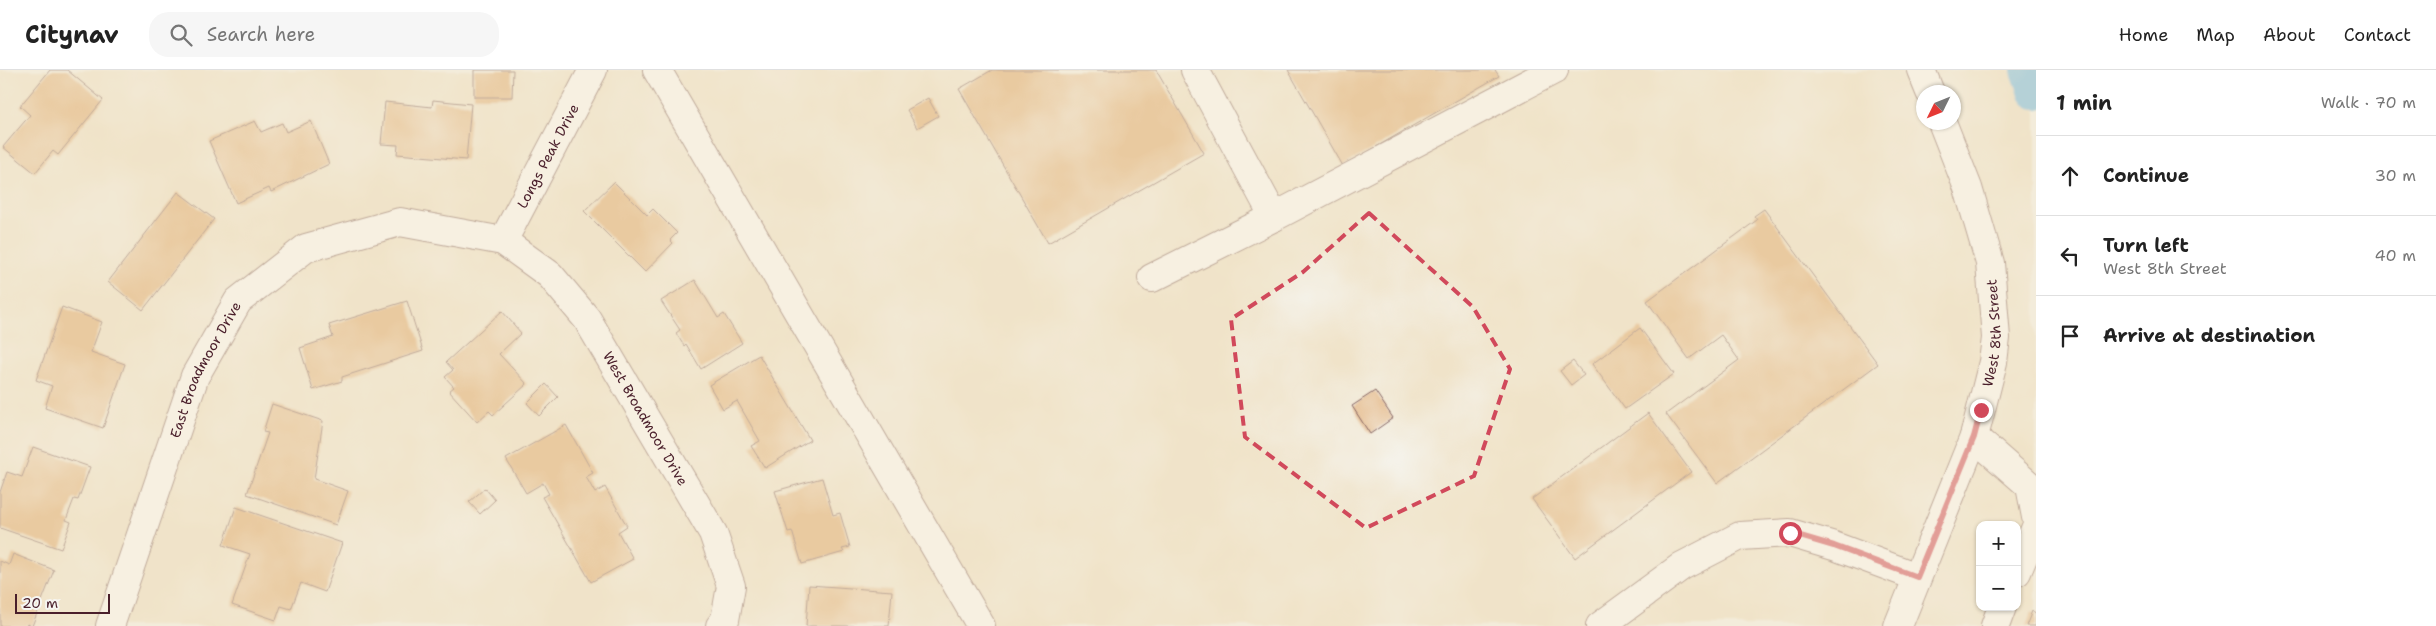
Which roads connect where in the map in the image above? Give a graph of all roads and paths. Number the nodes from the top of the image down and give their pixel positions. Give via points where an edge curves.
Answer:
1 (593, 70) edge
2 (657, 70) edge
3 (1195, 70) edge
4 (1554, 70) edge
5 (1921, 70) edge
6 (1927, 85) edge
7 (1945, 130) edge
8 (1274, 217) junction
9 (502, 241) junction
10 (1152, 278) dead end
11 (1974, 437) junction
12 (2036, 516) edge
13 (2036, 527) edge
14 (2020, 566) edge
15 (1917, 577) junction
16 (2001, 611) edge
17 (110, 626) edge
18 (720, 626) edge
19 (981, 626) edge
20 (1600, 626) edge
21 (1898, 626) edge
22 (1995, 626) edge

1 - 9 street, Longs Peak Drive
2 - 19 street
3 - 8 street
4 - 8 street
5 - 6 street
7 - 11 street, West 8th Street via 1968,188 1990,263 1996,338 1994,362
8 - 10 street
9 - 17 street, East Broadmoor Drive via 400,222 306,248 238,301 195,376
9 - 18 street, West Broadmoor Drive via 550,275 587,319 713,533 731,586 725,620
11 - 12 street via 2030,486
11 - 15 street, West 8th Street
13 - 14 street
15 - 20 street via 1790,533 1740,536 1682,566
15 - 21 street, West 8th Street
16 - 22 street

